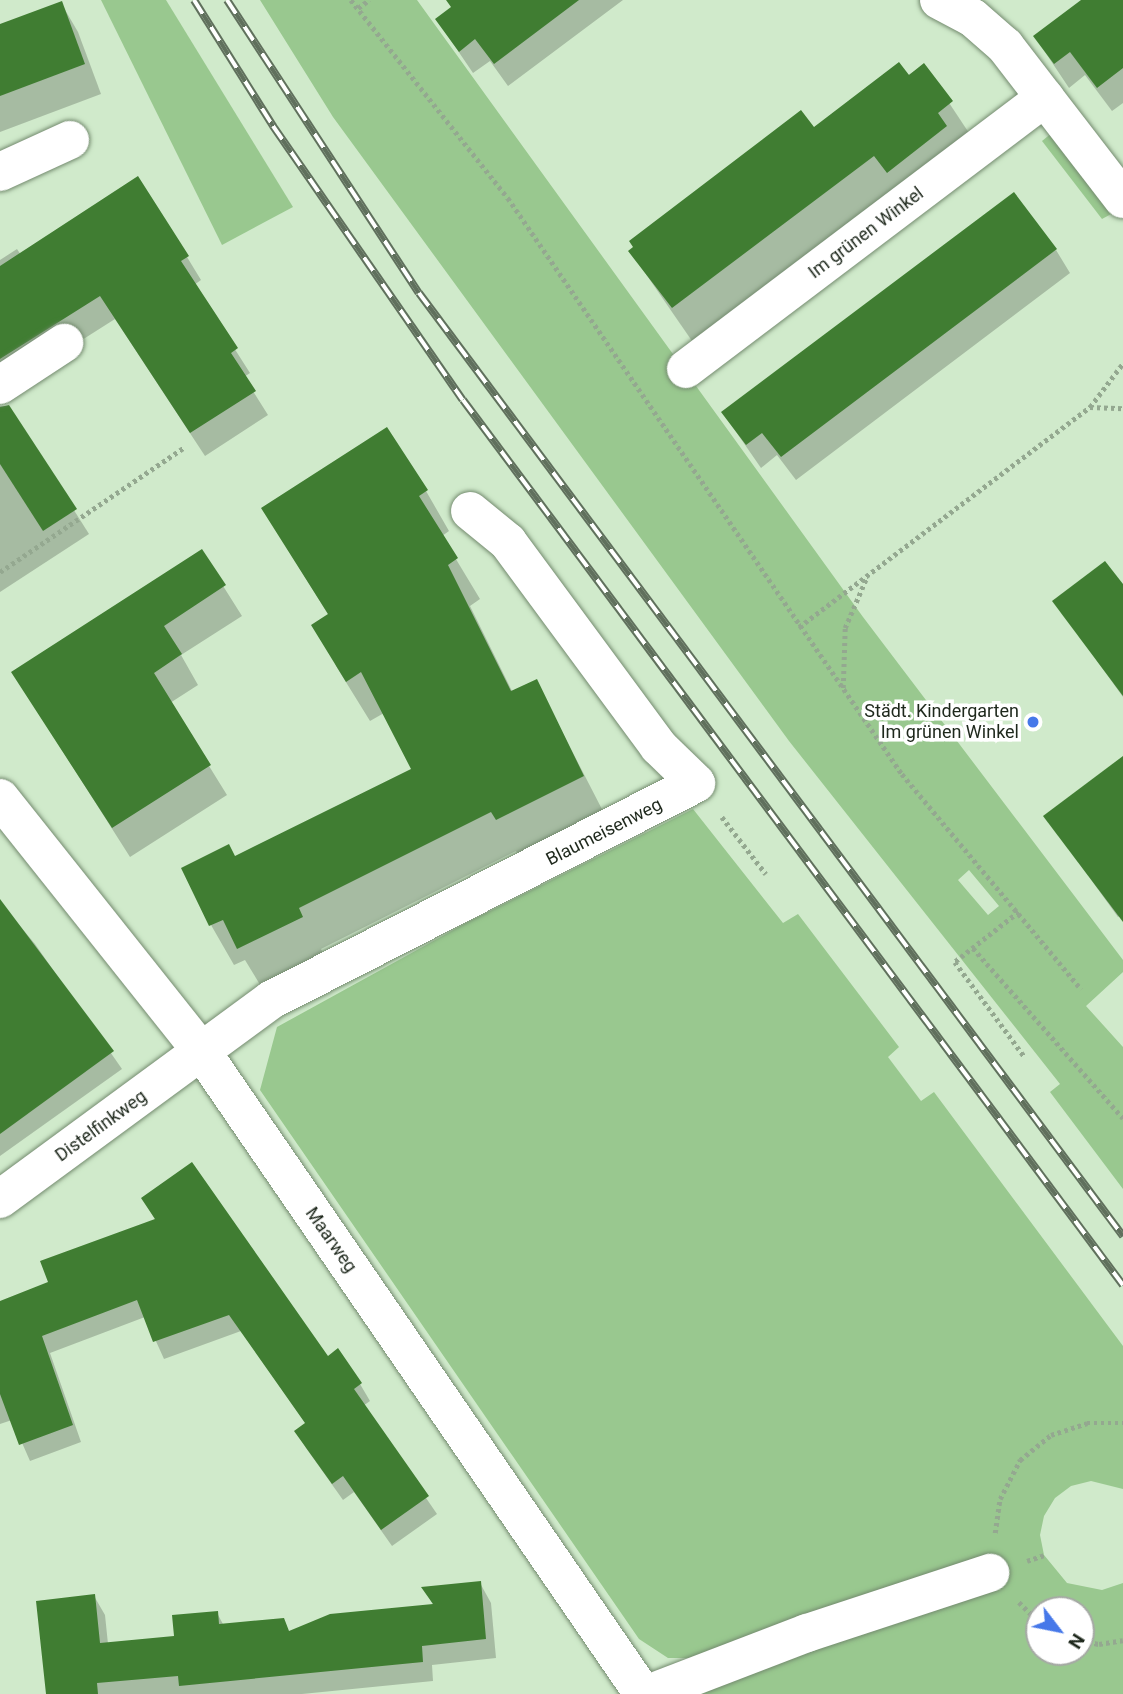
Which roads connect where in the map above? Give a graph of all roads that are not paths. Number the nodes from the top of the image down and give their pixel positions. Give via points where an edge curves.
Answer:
1 (939, 0) edge
2 (1045, 97) junction
3 (70, 140) dead end
4 (0, 172) edge
5 (1123, 199) edge
6 (64, 343) dead end
7 (687, 369) dead end
8 (0, 385) edge
9 (470, 511) dead end
10 (0, 799) edge
11 (202, 1052) junction
12 (0, 1199) edge
13 (992, 1555) road end
14 (646, 1694) edge

1 - 2 street via 973,18 1005,46
2 - 5 street
2 - 7 street, Im grünen Winkel
3 - 4 street
6 - 8 street
9 - 11 street, Blaumeisenweg via 509,542 659,747 696,783 271,1000
10 - 11 street, Maarweg
11 - 12 street, Distelfinkweg
11 - 14 street, Maarweg
13 - 14 street

